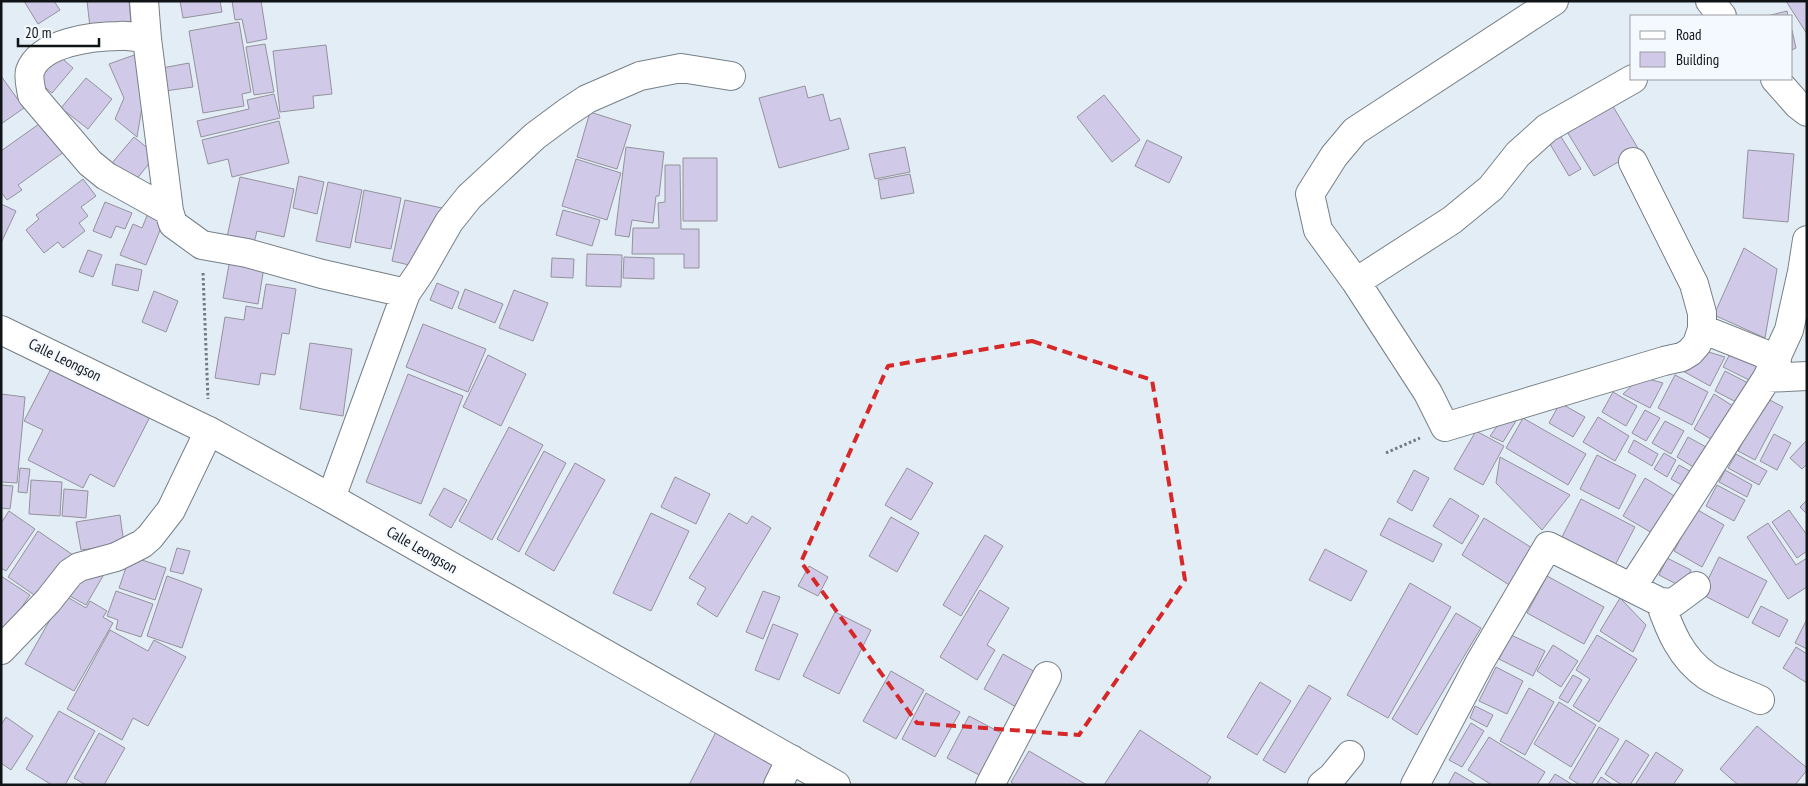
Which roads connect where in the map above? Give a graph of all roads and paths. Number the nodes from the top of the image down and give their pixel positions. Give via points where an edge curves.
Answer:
1 (144, 1) edge
2 (1554, 1) edge
3 (1710, 1) edge
4 (1721, 15) edge
5 (147, 39) junction
6 (732, 76) dead end
7 (1631, 80) edge
8 (1776, 80) edge
9 (1807, 112) edge
10 (1634, 162) dead end
11 (169, 211) junction
12 (1807, 240) edge
13 (202, 245) junction
14 (1356, 282) junction
15 (406, 293) junction
16 (1702, 329) junction
17 (1, 330) edge
18 (1772, 369) junction
19 (1807, 376) edge
20 (1445, 427) junction
21 (209, 431) junction
22 (1386, 453) dead end
23 (331, 498) junction
24 (1696, 586) dead end
25 (1632, 587) junction
26 (1660, 602) junction
27 (1, 650) edge
28 (1047, 676) dead end
29 (1760, 700) dead end
30 (1350, 756) dead end
31 (791, 759) junction
32 (778, 785) edge
33 (836, 785) edge
34 (990, 785) edge
35 (1322, 785) edge
36 (1415, 785) edge

1 - 5 street
2 - 14 street via 1355,131 1334,156 1310,194 1318,230
3 - 4 street
5 - 11 street
5 - 11 street via 121,36 52,48 30,71 29,81 32,95 90,163 106,176
6 - 15 street via 681,68 640,76 587,99 535,136 469,197 449,222
7 - 14 street via 1547,128 1518,154 1491,188 1452,220
8 - 9 street
10 - 16 street via 1694,284 1702,313
11 - 13 street via 173,224
12 - 18 street via 1789,330
13 - 15 street via 247,253
13 - 21 path
14 - 20 street via 1428,393
15 - 23 street
16 - 18 street
16 - 20 street via 1697,344 1682,357
17 - 21 street, Calle Leongson
18 - 19 street
18 - 25 street
20 - 22 path
21 - 23 street, Calle Leongson
21 - 27 street via 171,510 150,537 116,557 79,567 70,573
23 - 31 street, Calle Leongson
24 - 26 street via 1673,603
25 - 26 street
25 - 36 street via 1548,546 1480,662
26 - 29 street via 1678,646 1692,664 1709,677
28 - 34 street
30 - 35 street
31 - 32 street
31 - 33 street, Calle Leongson

